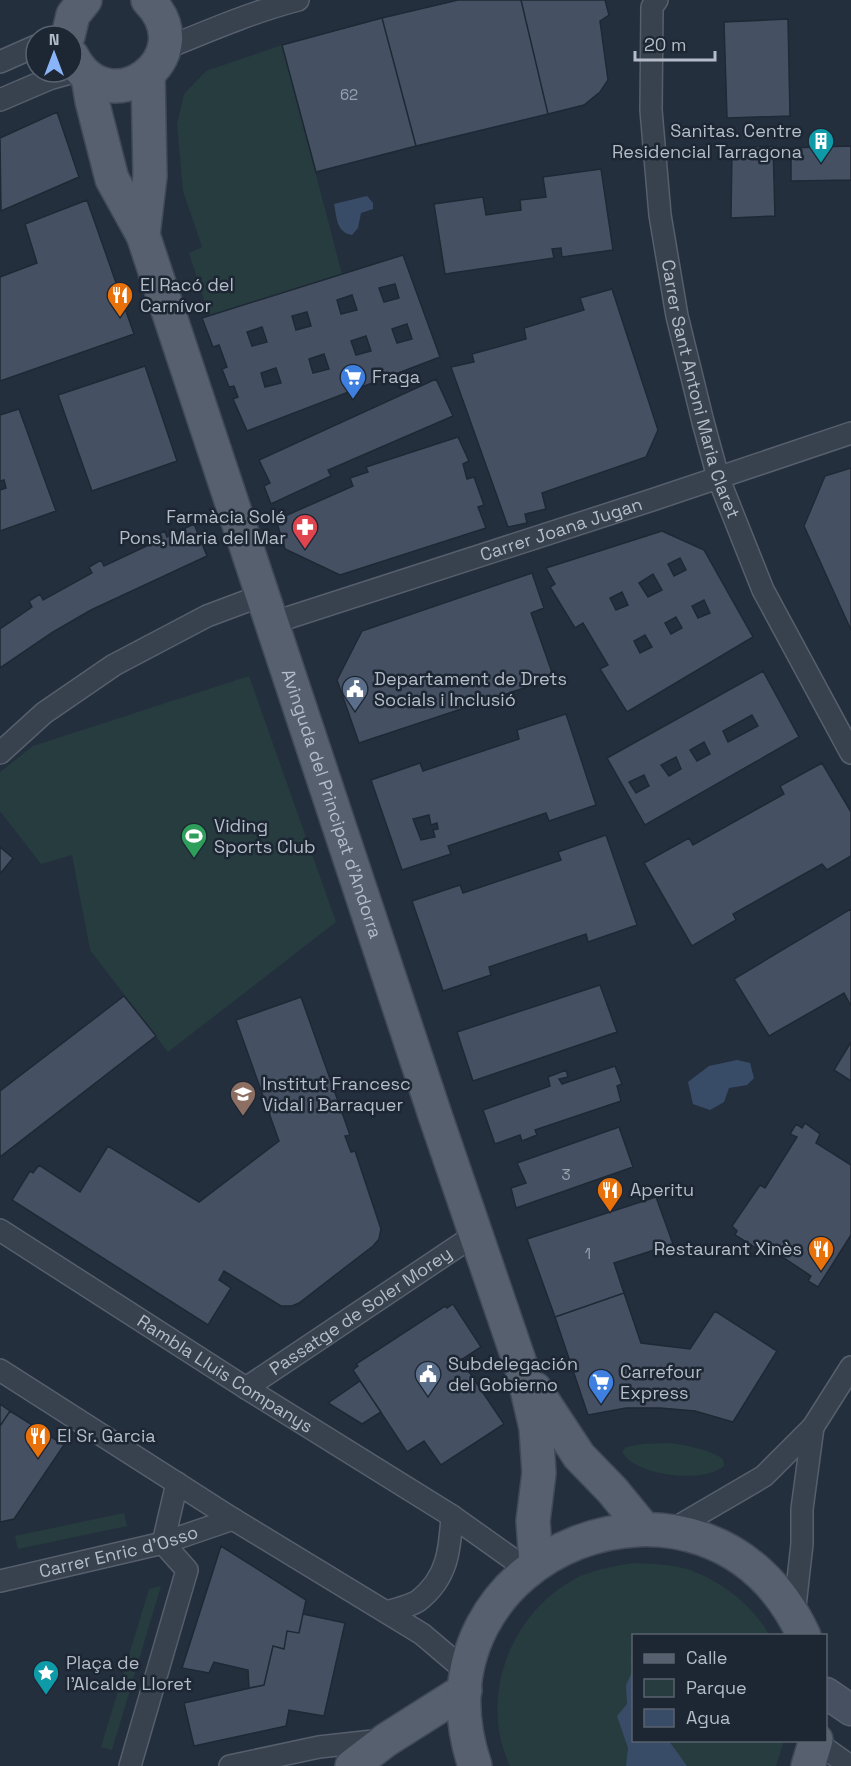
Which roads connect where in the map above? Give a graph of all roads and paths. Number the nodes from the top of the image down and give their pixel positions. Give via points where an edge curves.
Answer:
1 (149, 0) edge
2 (298, 0) edge
3 (657, 0) edge
4 (24, 51) edge
5 (84, 53) edge
6 (0, 62) edge
7 (156, 62) junction
8 (84, 71) edge
9 (37, 84) edge
10 (0, 100) edge
11 (142, 235) junction
12 (851, 433) edge
13 (718, 477) junction
14 (267, 609) junction
15 (0, 753) edge
16 (851, 753) edge
17 (0, 1230) edge
18 (476, 1234) junction
19 (851, 1368) edge
20 (0, 1370) edge
21 (523, 1372) junction
22 (246, 1388) junction
23 (813, 1426) junction
24 (177, 1483) junction
25 (452, 1516) junction
26 (233, 1519) junction
27 (657, 1530) junction
28 (163, 1543) junction
29 (532, 1567) junction
30 (0, 1581) edge
31 (387, 1612) junction
32 (799, 1625) edge
33 (466, 1681) junction
34 (827, 1694) edge
35 (851, 1710) edge
36 (386, 1740) junction
37 (813, 1749) edge
38 (130, 1766) edge
39 (230, 1766) edge
40 (352, 1766) edge
41 (475, 1766) edge
42 (850, 1766) edge

1 - 7 main road, Avinguda del Principat d'Andorra via 164,22 166,40
2 - 7 street via 216,27
3 - 13 street, Carrer Sant Antoni Maria Claret via 652,8 651,110 660,215 677,316
4 - 6 street
5 - 7 main road via 100,83 118,86 137,81
7 - 11 main road, Avinguda del Principat d'Andorra via 150,176
8 - 11 main road, Avinguda del Principat d'Andorra via 112,179
9 - 10 street
11 - 14 main road, Avinguda del Principat d'Andorra
12 - 13 street, Carrer Joana Jugan
13 - 14 street, Carrer Joana Jugan
13 - 16 street, Carrer Sant Antoni Maria Claret via 763,590
14 - 15 street, Carrer Joana Jugan via 207,616 114,665 44,713
14 - 18 main road, Avinguda del Principat d'Andorra
17 - 22 street, Rambla Lluis Companys
18 - 21 main road, Avinguda del Principat d'Andorra
18 - 22 street, Passatge de Soler Morey
19 - 23 street
20 - 24 street
21 - 27 main road, Avinguda del Principat d'Andorra via 579,1456
21 - 29 main road, Avinguda del Principat d'Andorra via 536,1428 539,1473
22 - 25 street, Rambla Lluis Companys
23 - 27 street via 764,1476
23 - 32 street via 802,1509
24 - 26 street
24 - 28 street
25 - 29 street, Rambla Lluis Companys
25 - 31 street via 445,1568 417,1602
26 - 28 street, Carrer Enric d'Osso
26 - 31 street
27 - 29 main road via 593,1536 558,1550
27 - 32 main road via 712,1544 741,1560 767,1580
28 - 30 street, Carrer Enric d'Osso
28 - 38 street via 187,1570
29 - 33 main road via 507,1590 490,1614 475,1646
31 - 33 street via 422,1634
33 - 36 main road
33 - 41 main road via 466,1729
34 - 35 main road
36 - 39 street via 319,1747
36 - 40 main road
37 - 42 street

